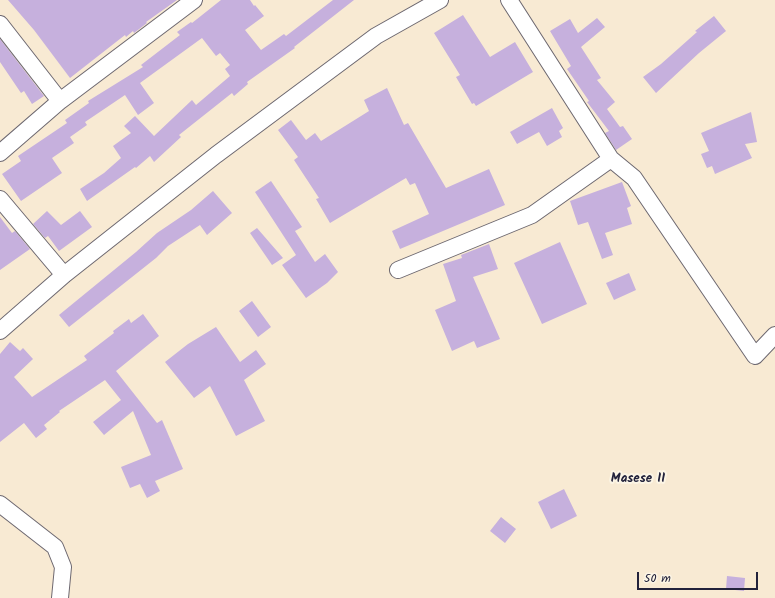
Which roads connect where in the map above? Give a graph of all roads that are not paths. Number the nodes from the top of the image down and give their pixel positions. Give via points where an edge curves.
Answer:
1 (194, 0) edge
2 (440, 0) edge
3 (509, 0) edge
4 (0, 24) edge
5 (60, 101) junction
6 (0, 153) edge
7 (611, 159) junction
8 (0, 199) edge
9 (398, 270) dead end
10 (64, 275) junction
11 (0, 331) edge
12 (775, 335) edge
13 (0, 504) edge
14 (60, 598) edge

1 - 5 street
2 - 10 street via 376,36 216,155
3 - 7 street
4 - 5 street
5 - 6 street
7 - 9 street via 532,215
7 - 12 street via 634,178 755,356
8 - 10 street
10 - 11 street
13 - 14 street via 55,547 63,567

